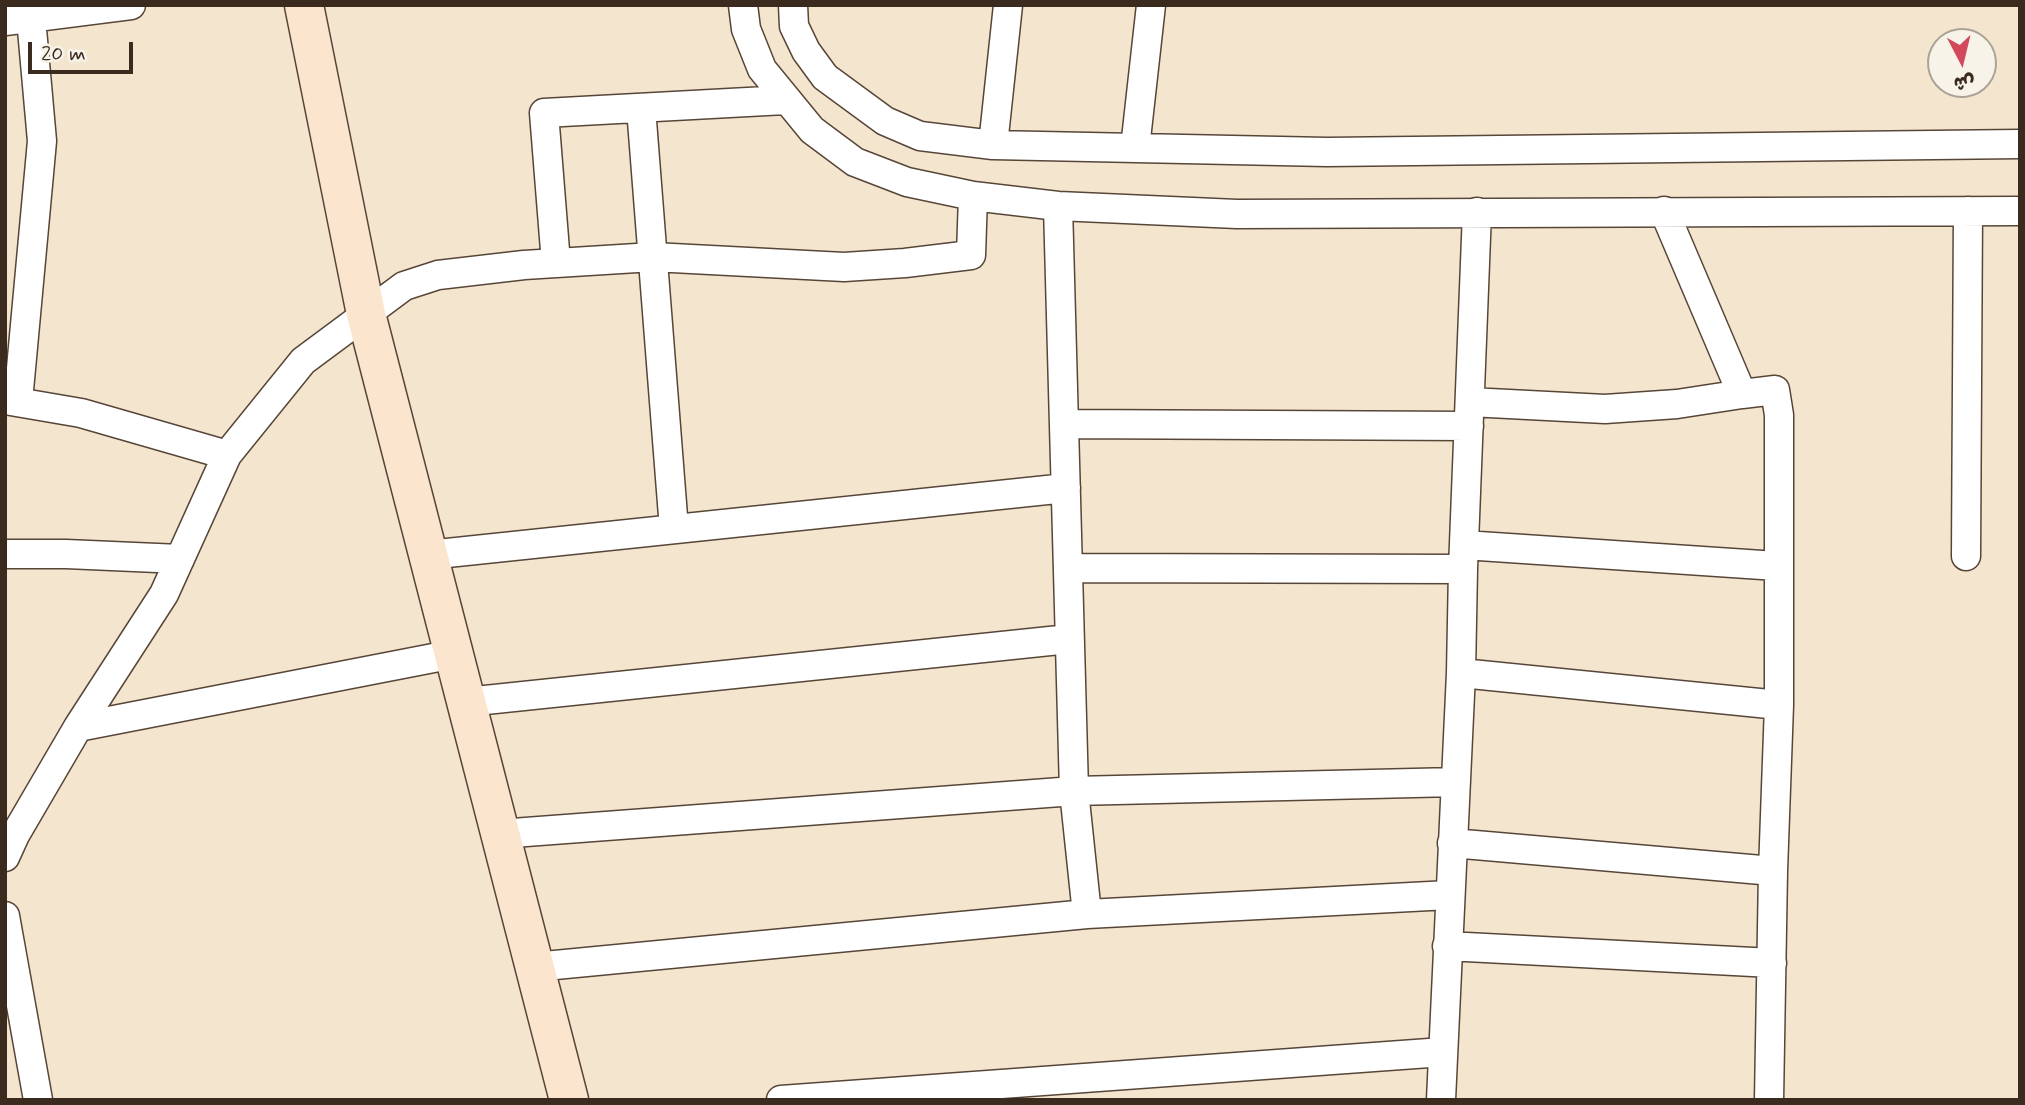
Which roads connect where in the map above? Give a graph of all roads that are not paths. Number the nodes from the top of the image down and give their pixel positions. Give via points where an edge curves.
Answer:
1 (131, 5) edge
2 (743, 5) edge
3 (793, 5) edge
4 (1008, 5) edge
5 (1151, 5) edge
6 (311, 6) edge
7 (18, 19) edge
8 (785, 100) junction
9 (641, 108) junction
10 (2020, 144) edge
11 (993, 145) junction
12 (1135, 148) junction
13 (974, 196) junction
14 (1058, 206) junction
15 (1664, 211) junction
16 (1968, 211) junction
17 (2020, 211) edge
18 (1477, 212) junction
19 (653, 257) junction
20 (556, 263) junction
21 (366, 314) junction
22 (1742, 394) junction
23 (12, 400) edge
24 (1469, 414) junction
25 (1064, 424) junction
26 (227, 455) junction
27 (1066, 488) junction
28 (674, 529) junction
29 (5, 554) edge
30 (428, 555) junction
31 (1966, 556) dead end
32 (1464, 557) junction
33 (180, 559) junction
34 (1777, 566) junction
35 (1068, 568) junction
36 (1069, 639) junction
37 (454, 654) junction
38 (1461, 673) junction
39 (466, 702) junction
40 (1779, 705) junction
41 (78, 727) junction
42 (1456, 782) junction
43 (1074, 791) junction
44 (499, 834) junction
45 (1452, 843) junction
46 (5, 857) edge
47 (1773, 871) junction
48 (1449, 895) junction
49 (1087, 914) junction
50 (5, 916) edge
51 (1447, 946) junction
52 (1772, 963) junction
53 (534, 967) junction
54 (1443, 1052) junction
55 (38, 1100) edge
56 (569, 1100) edge
57 (781, 1100) edge
58 (1441, 1100) edge
59 (1769, 1100) edge

1 - 7 street
2 - 8 street via 746,29 762,69
3 - 11 street via 794,26 825,76 885,121 920,136
4 - 11 street
5 - 12 street
6 - 21 main road
7 - 23 street via 42,141
8 - 9 street
8 - 13 street via 812,130 855,162 907,182
9 - 19 street
9 - 20 street via 544,113
10 - 12 street via 1327,152
11 - 12 street
13 - 14 street
13 - 19 street via 971,255 844,267
14 - 18 street via 1237,214
14 - 25 street
15 - 16 street
15 - 18 street
15 - 22 street
16 - 17 street
16 - 31 street
18 - 24 street
19 - 20 street
19 - 28 street
20 - 21 street via 438,275 404,286
21 - 26 street via 303,361
21 - 30 main road
22 - 24 street via 1677,404
22 - 34 street via 1775,390 1779,415
23 - 26 street via 81,413
24 - 25 street
24 - 32 street
25 - 27 street
26 - 33 street
27 - 28 street
27 - 35 street
28 - 30 street
29 - 33 street
30 - 37 main road
32 - 34 street
32 - 35 street
32 - 38 street
33 - 41 street via 164,594
34 - 40 street
35 - 36 street
36 - 39 street
36 - 43 street
37 - 39 main road
37 - 41 street
38 - 40 street
38 - 42 street
39 - 44 main road
40 - 47 street
41 - 46 street
42 - 43 street
42 - 45 street
43 - 44 street
43 - 49 street
44 - 53 main road
45 - 47 street
45 - 48 street
47 - 52 street
48 - 49 street
48 - 51 street
49 - 53 street
50 - 55 street
51 - 52 street
51 - 54 street
52 - 59 street
53 - 56 main road
54 - 57 street
54 - 58 street

